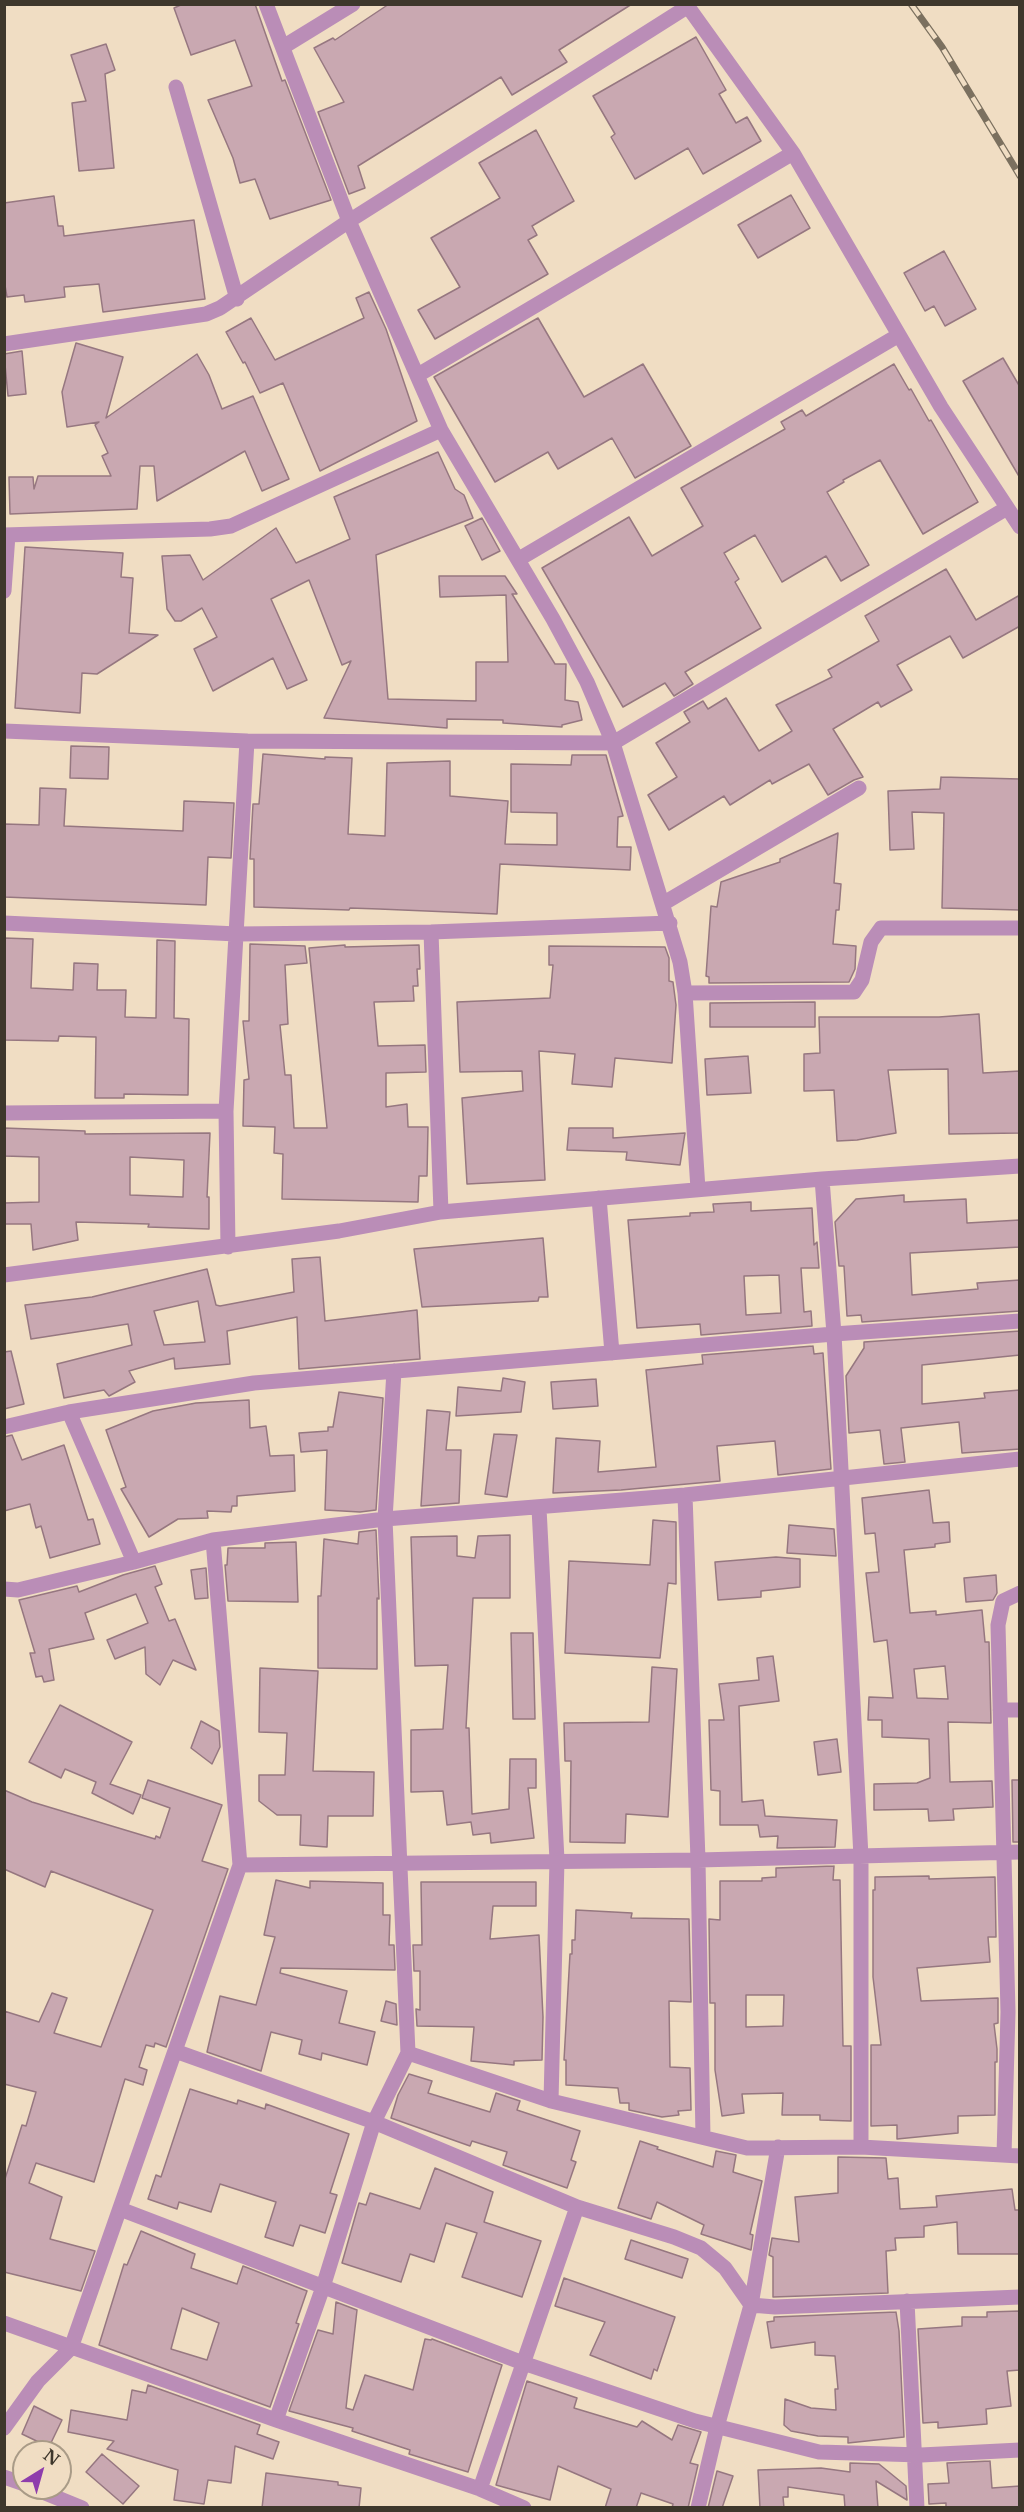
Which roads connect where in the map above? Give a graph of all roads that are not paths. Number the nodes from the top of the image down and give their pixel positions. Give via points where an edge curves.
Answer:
1 (266, 4) edge
2 (353, 4) edge
3 (686, 6) edge
4 (283, 47) junction
5 (176, 87) dead end
6 (793, 153) junction
7 (350, 221) junction
8 (237, 299) junction
9 (899, 335) junction
10 (4, 344) edge
11 (418, 375) junction
12 (441, 430) junction
13 (1007, 508) junction
14 (1020, 526) edge
15 (6, 535) edge
16 (519, 559) junction
17 (4, 591) edge
18 (4, 731) edge
19 (247, 741) junction
20 (613, 743) junction
21 (859, 788) dead end
22 (664, 903) junction
23 (4, 923) edge
24 (670, 923) junction
25 (1020, 928) edge
26 (431, 932) junction
27 (237, 934) junction
28 (685, 993) junction
29 (226, 1111) junction
30 (4, 1113) edge
31 (1020, 1166) edge
32 (822, 1179) junction
33 (699, 1189) junction
34 (599, 1198) junction
35 (441, 1212) junction
36 (228, 1247) junction
37 (4, 1275) edge
38 (1020, 1320) edge
39 (834, 1334) junction
40 (612, 1353) junction
41 (394, 1371) junction
42 (69, 1412) junction
43 (4, 1427) edge
44 (1020, 1459) edge
45 (842, 1477) junction
46 (685, 1495) junction
47 (538, 1508) junction
48 (385, 1519) junction
49 (213, 1540) junction
50 (134, 1562) junction
51 (4, 1589) edge
52 (1020, 1593) edge
53 (1000, 1710) junction
54 (1020, 1710) edge
55 (1004, 1852) junction
56 (1020, 1852) edge
57 (861, 1857) junction
58 (557, 1860) junction
59 (698, 1860) junction
60 (399, 1863) junction
61 (240, 1865) junction
62 (1014, 2012) edge
63 (175, 2051) junction
64 (408, 2053) junction
65 (551, 2101) junction
66 (374, 2122) junction
67 (703, 2137) junction
68 (861, 2146) junction
69 (778, 2147) junction
70 (1012, 2156) edge
71 (577, 2207) junction
72 (120, 2209) junction
73 (323, 2287) junction
74 (1020, 2297) edge
75 (907, 2301) junction
76 (751, 2305) junction
77 (4, 2323) edge
78 (71, 2348) junction
79 (523, 2363) junction
80 (276, 2420) junction
81 (717, 2427) junction
82 (4, 2428) edge
83 (1020, 2450) edge
84 (914, 2455) junction
85 (480, 2489) junction
86 (62, 2500) edge
87 (82, 2508) edge
88 (524, 2508) edge
89 (698, 2508) edge
90 (917, 2508) edge

1 - 4 street
2 - 4 street
3 - 6 street
3 - 7 street
4 - 7 street
5 - 8 street
6 - 9 street
6 - 11 street
7 - 8 street
7 - 11 street
8 - 10 street via 206,314
9 - 13 street
9 - 16 street
11 - 12 street
12 - 15 street via 231,526
12 - 16 street
13 - 14 street
13 - 20 street
15 - 17 street
16 - 20 street via 587,682
18 - 19 street
19 - 20 street
19 - 27 street
20 - 22 street
21 - 22 street
22 - 24 street
23 - 27 street
24 - 26 street
24 - 28 street
25 - 28 street via 881,928 854,992
26 - 27 street
26 - 35 street
27 - 29 street
28 - 33 street
29 - 30 street
29 - 36 street
31 - 32 street
32 - 33 street
32 - 39 street
33 - 34 street
34 - 35 street
34 - 40 street
35 - 36 street
36 - 37 street
38 - 39 street
39 - 40 street
39 - 45 street
40 - 41 street
41 - 42 street via 254,1383
41 - 48 street
42 - 43 street
42 - 50 street
44 - 45 street
45 - 46 street
45 - 57 street
46 - 47 street
46 - 59 street
47 - 48 street
47 - 58 street
48 - 49 street
48 - 60 street
49 - 50 street
49 - 61 street
50 - 51 street via 18,1590
52 - 53 street via 1003,1600 1000,1610
53 - 54 street
53 - 55 street
55 - 56 street
55 - 57 street
55 - 62 street
57 - 59 street
57 - 68 street
58 - 59 street
58 - 60 street
58 - 65 street
59 - 67 street
60 - 61 street
60 - 64 street
61 - 63 street
62 - 70 street
63 - 66 street
63 - 72 street
64 - 65 street
64 - 66 street
65 - 67 street
66 - 71 street
66 - 73 street
67 - 69 street via 747,2148
68 - 69 street
68 - 70 street
69 - 76 street
71 - 76 street via 701,2248 724,2268
71 - 79 street
72 - 73 street
72 - 78 street
73 - 79 street
73 - 80 street
74 - 75 street
75 - 76 street
75 - 84 street
76 - 81 street
77 - 78 street
78 - 80 street
78 - 82 street via 38,2381
79 - 81 street
79 - 85 street
80 - 85 street
81 - 84 street via 819,2452
81 - 89 street
83 - 84 street
84 - 90 street
85 - 88 street
86 - 87 street

